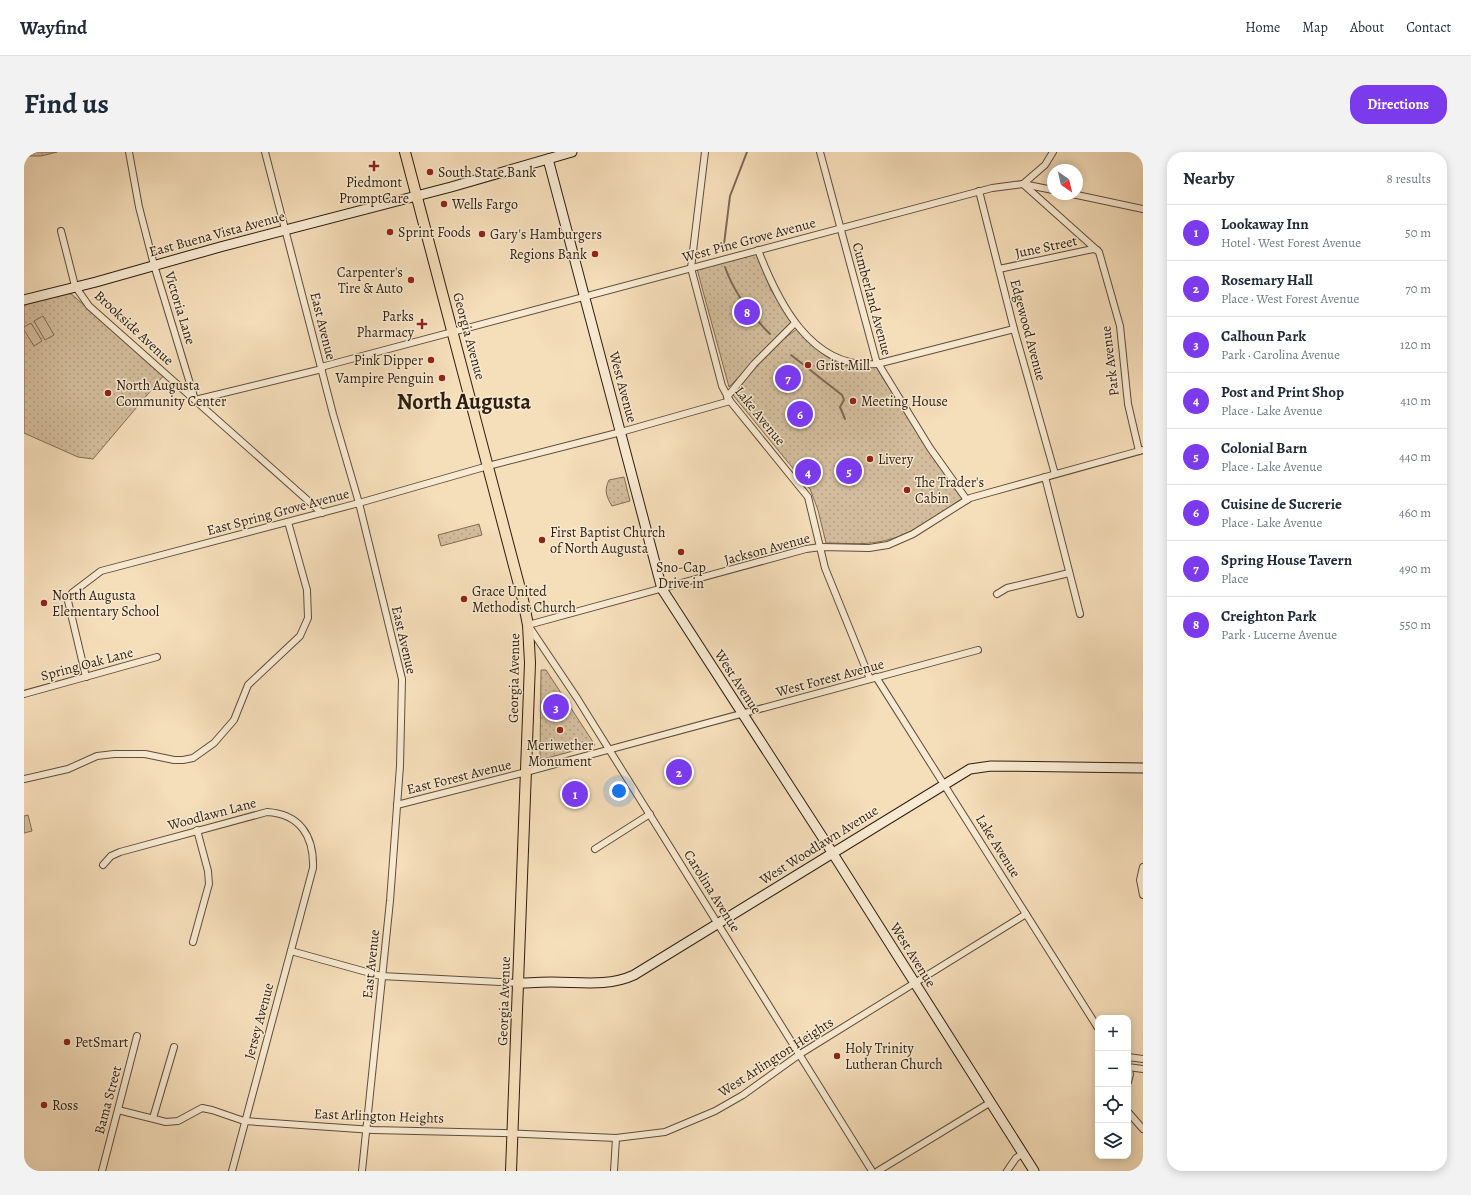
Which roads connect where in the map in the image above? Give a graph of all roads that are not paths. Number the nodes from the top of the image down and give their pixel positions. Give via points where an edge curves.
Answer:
1 (129, 152) edge
2 (265, 152) edge
3 (405, 152) edge
4 (572, 152) edge
5 (705, 152) edge
6 (820, 152) edge
7 (1053, 152) edge
8 (547, 156) edge
9 (1023, 184) junction
10 (1047, 189) edge
11 (979, 191) junction
12 (418, 196) junction
13 (1083, 196) edge
14 (1143, 209) edge
15 (841, 228) junction
16 (285, 230) junction
17 (61, 231) dead end
18 (758, 250) junction
19 (1097, 250) junction
20 (154, 266) junction
21 (690, 268) junction
22 (999, 269) junction
23 (75, 286) junction
24 (585, 296) junction
25 (24, 300) edge
26 (796, 323) junction
27 (1014, 328) junction
28 (453, 331) junction
29 (878, 364) junction
30 (321, 368) junction
31 (729, 399) junction
32 (195, 400) junction
33 (621, 432) junction
34 (1141, 450) edge
35 (488, 466) junction
36 (1055, 474) junction
37 (1045, 477) junction
38 (968, 500) junction
39 (359, 503) junction
40 (322, 513) junction
41 (288, 522) junction
42 (821, 547) junction
43 (1070, 573) junction
44 (662, 589) junction
45 (997, 594) dead end
46 (1080, 614) dead end
47 (528, 625) junction
48 (978, 650) dead end
49 (157, 657) dead end
50 (86, 677) junction
51 (873, 678) junction
52 (24, 694) edge
53 (742, 714) junction
54 (609, 750) junction
55 (1143, 768) edge
56 (526, 772) junction
57 (24, 779) edge
58 (944, 784) junction
59 (397, 805) junction
60 (650, 814) junction
61 (197, 830) junction
62 (595, 849) dead end
63 (833, 853) junction
64 (103, 865) dead end
65 (1143, 867) edge
66 (310, 877) joint
67 (1143, 895) edge
68 (1026, 914) junction
69 (718, 924) junction
70 (193, 942) dead end
71 (291, 951) junction
72 (381, 976) junction
73 (518, 983) junction
74 (914, 983) junction
75 (1095, 1023) edge
76 (137, 1036) dead end
77 (174, 1047) dead end
78 (800, 1054) junction
79 (1131, 1057) edge
80 (1143, 1059) edge
81 (1131, 1067) edge
82 (1143, 1069) edge
83 (991, 1102) junction
84 (118, 1110) junction
85 (1131, 1115) edge
86 (153, 1118) junction
87 (244, 1121) junction
88 (366, 1129) junction
89 (1143, 1129) edge
90 (513, 1134) junction
91 (616, 1138) junction
92 (1023, 1153) junction
93 (102, 1171) edge
94 (232, 1171) edge
95 (362, 1171) edge
96 (511, 1171) edge
97 (614, 1171) edge
98 (872, 1171) edge
99 (878, 1171) edge
100 (1007, 1171) edge
101 (1034, 1171) edge

1 - 20 street, Victoria Lane via 139,207
2 - 16 street, East Avenue
3 - 12 main road, Georgia Avenue
4 - 8 street, East Buena Vista Avenue
5 - 21 street, Lake Avenue
6 - 15 street, Cumberland Avenue
7 - 9 street via 1045,165
8 - 12 street, East Buena Vista Avenue
8 - 24 street, West Avenue
9 - 10 street, West Pine Grove Avenue
9 - 11 street, West Pine Grove Avenue
9 - 19 street, Park Avenue
11 - 15 street, West Pine Grove Avenue
11 - 22 street, Edgewood Avenue
12 - 16 street, East Buena Vista Avenue
12 - 28 main road, Georgia Avenue
13 - 14 street
15 - 18 street, West Pine Grove Avenue
15 - 29 street, Cumberland Avenue
16 - 20 street, East Buena Vista Avenue
16 - 30 street, East Avenue
17 - 23 street
18 - 21 street, West Pine Grove Avenue
18 - 26 street via 775,291
19 - 22 street, June Street
19 - 34 street, Park Avenue via 1120,326 1128,404
20 - 23 street, East Buena Vista Avenue
20 - 32 street, Victoria Lane
21 - 24 street, West Pine Grove Avenue
21 - 31 street, Lake Avenue via 714,356
22 - 27 street, Edgewood Avenue
23 - 25 street, East Buena Vista Avenue
23 - 32 street, Brookside Avenue via 89,306
24 - 28 street, West Pine Grove Avenue
24 - 33 street, West Avenue
26 - 29 street via 812,342 831,356 853,364
26 - 31 street via 754,364
27 - 29 street
27 - 36 street, Edgewood Avenue
28 - 30 street, West Pine Grove Avenue
28 - 35 main road, Georgia Avenue
29 - 38 street, Cumberland Avenue via 930,448
30 - 32 street, West Pine Grove Avenue
30 - 39 street, East Avenue
31 - 33 street, East Spring Grove Avenue
31 - 42 street, Lake Avenue via 804,490 810,503
32 - 40 street, Brookside Avenue
33 - 35 street, East Spring Grove Avenue
33 - 44 street, West Avenue
34 - 36 street, Jackson Avenue
35 - 39 street, East Spring Grove Avenue
35 - 47 main road, Georgia Avenue
36 - 37 street, Jackson Avenue
37 - 38 street, Jackson Avenue
37 - 43 street
38 - 42 street, Jackson Avenue via 897,542 870,548
39 - 40 street, East Spring Grove Avenue
39 - 59 street, East Avenue via 402,679
40 - 41 street, East Spring Grove Avenue
41 - 50 street, East Spring Grove Avenue via 101,571 77,589 70,595 68,605
41 - 57 street via 307,590 308,618 300,636 248,685 234,720 214,743 193,758 183,760 145,754 97,756 68,769
42 - 44 street, Jackson Avenue
42 - 51 street, Lake Avenue via 820,554 825,568
43 - 45 street via 1006,588
43 - 46 street
44 - 47 street, Jackson Avenue
44 - 53 street, West Avenue
47 - 54 street, Carolina Avenue
47 - 56 main road, Georgia Avenue via 530,663
48 - 51 street, West Forest Avenue
49 - 50 street, Spring Oak Lane
50 - 52 street, Spring Oak Lane
51 - 53 street, West Forest Avenue
51 - 58 street, Lake Avenue
53 - 54 street, West Forest Avenue
53 - 63 street, West Avenue
54 - 56 street, West Forest Avenue
54 - 60 street, Carolina Avenue
55 - 58 street, West Woodlawn Avenue via 984,766 970,769
56 - 59 street, East Forest Avenue
56 - 73 main road, Georgia Avenue
58 - 63 street, West Woodlawn Avenue
58 - 68 street, Lake Avenue
59 - 72 street, East Avenue
60 - 62 street
60 - 69 street, Carolina Avenue
61 - 64 street, Woodlawn Lane via 115,854
61 - 66 street, Woodlawn Lane via 260,813 286,816 301,826 311,843 313,856
61 - 70 street via 209,884
63 - 69 street, West Woodlawn Avenue
63 - 74 street, West Avenue
65 - 67 street via 1140,880
66 - 71 street, Jersey Avenue
68 - 74 street, West Arlington Heights
68 - 75 street, Lake Avenue
69 - 73 street, West Woodlawn Avenue via 620,981
69 - 78 street, Carolina Avenue
71 - 72 street
71 - 87 street, Jersey Avenue
72 - 73 street
72 - 88 street, East Avenue
73 - 90 main road, Georgia Avenue
74 - 78 street, West Arlington Heights
74 - 83 street, West Avenue
76 - 84 street, Bama Street
77 - 86 street
78 - 91 street, West Arlington Heights via 743,1095 690,1123 665,1132
78 - 98 street, Carolina Avenue
79 - 80 street
81 - 82 street
83 - 92 street, West Avenue
83 - 99 street
84 - 86 street, East Arlington Heights
84 - 93 street, Bama Street
85 - 89 street
86 - 87 street, East Arlington Heights via 178,1122 202,1108
87 - 88 street, East Arlington Heights
87 - 94 street, Jersey Avenue
88 - 90 street, East Arlington Heights
88 - 95 street, East Avenue
90 - 91 street, West Arlington Heights
90 - 96 main road, Georgia Avenue
91 - 97 street
92 - 100 street
92 - 101 street, West Avenue

